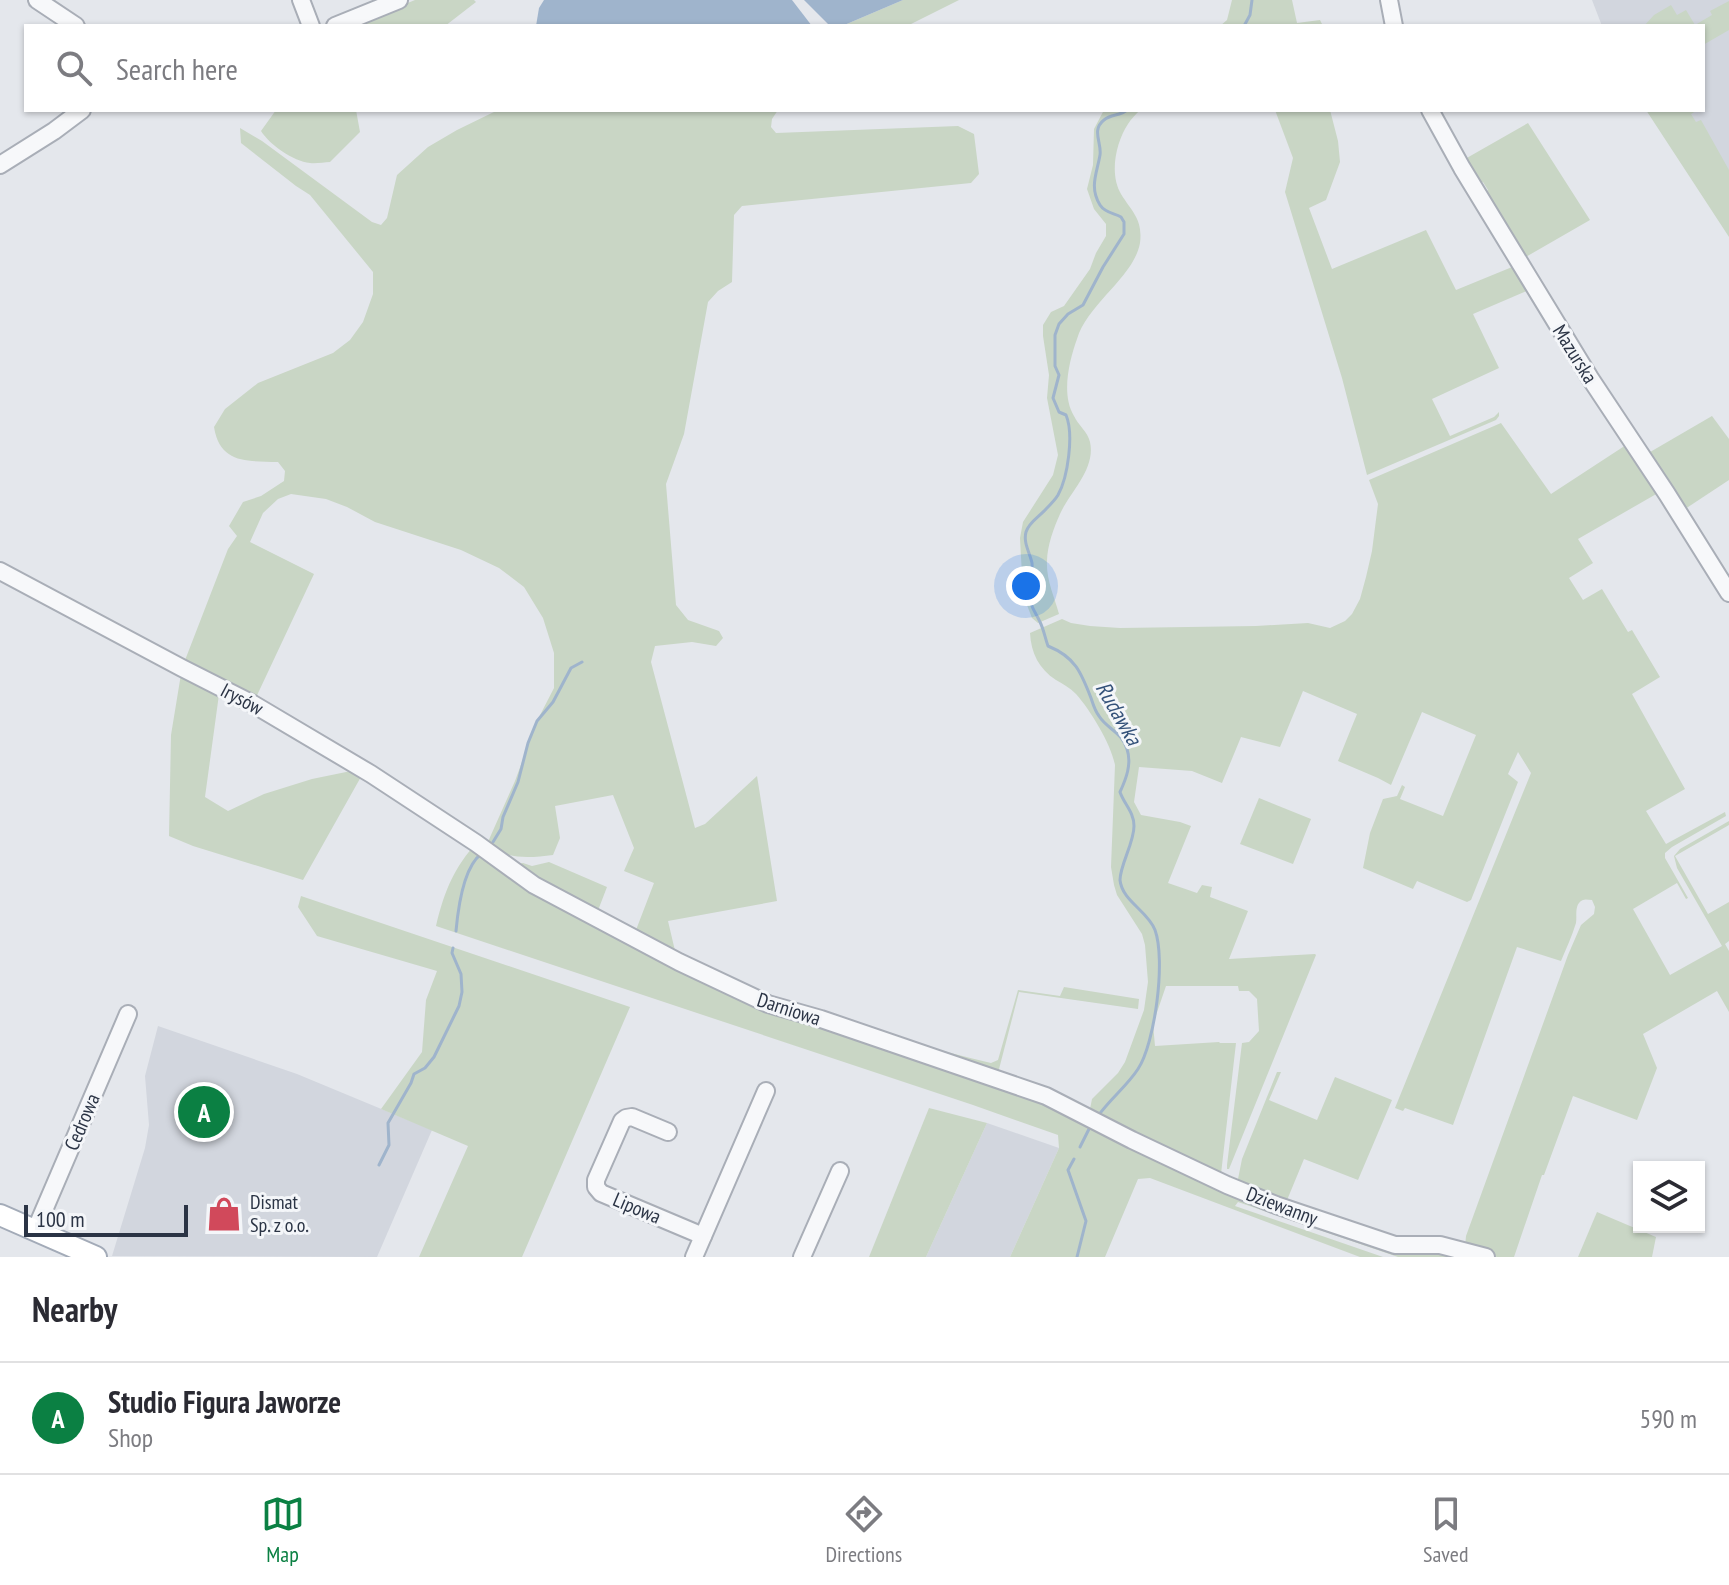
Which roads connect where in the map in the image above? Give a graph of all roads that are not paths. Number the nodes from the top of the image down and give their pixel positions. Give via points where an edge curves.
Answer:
1 (37, 0) edge
2 (301, 0) edge
3 (399, 0) edge
4 (1389, 0) edge
5 (73, 24) edge
6 (310, 24) edge
7 (340, 24) edge
8 (1394, 24) edge
9 (79, 112) edge
10 (1431, 112) edge
11 (0, 165) edge
12 (0, 571) edge
13 (1729, 593) edge
14 (505, 863) joint
15 (128, 1014) dead end
16 (766, 1091) dead end
17 (1097, 1122) joint
18 (668, 1132) dead end
19 (840, 1171) dead end
20 (0, 1215) edge
21 (35, 1231) junction
22 (703, 1236) junction
23 (96, 1257) edge
24 (694, 1257) edge
25 (802, 1257) edge
26 (1486, 1257) edge

1 - 5 street
2 - 6 street
3 - 7 street
4 - 8 street
9 - 11 street
10 - 13 street, Mazurska via 1590,378
12 - 14 street, Irysów via 253,704
14 - 17 street, Darniowa via 534,885 768,1004 999,1079
15 - 21 street, Cedrowa
16 - 22 street
17 - 26 street, Dziewanny via 1227,1185 1314,1218 1395,1245 1440,1245
18 - 22 street, Lipowa via 632,1117 622,1121 596,1187
19 - 25 street
20 - 21 main road
21 - 23 main road
22 - 24 street

